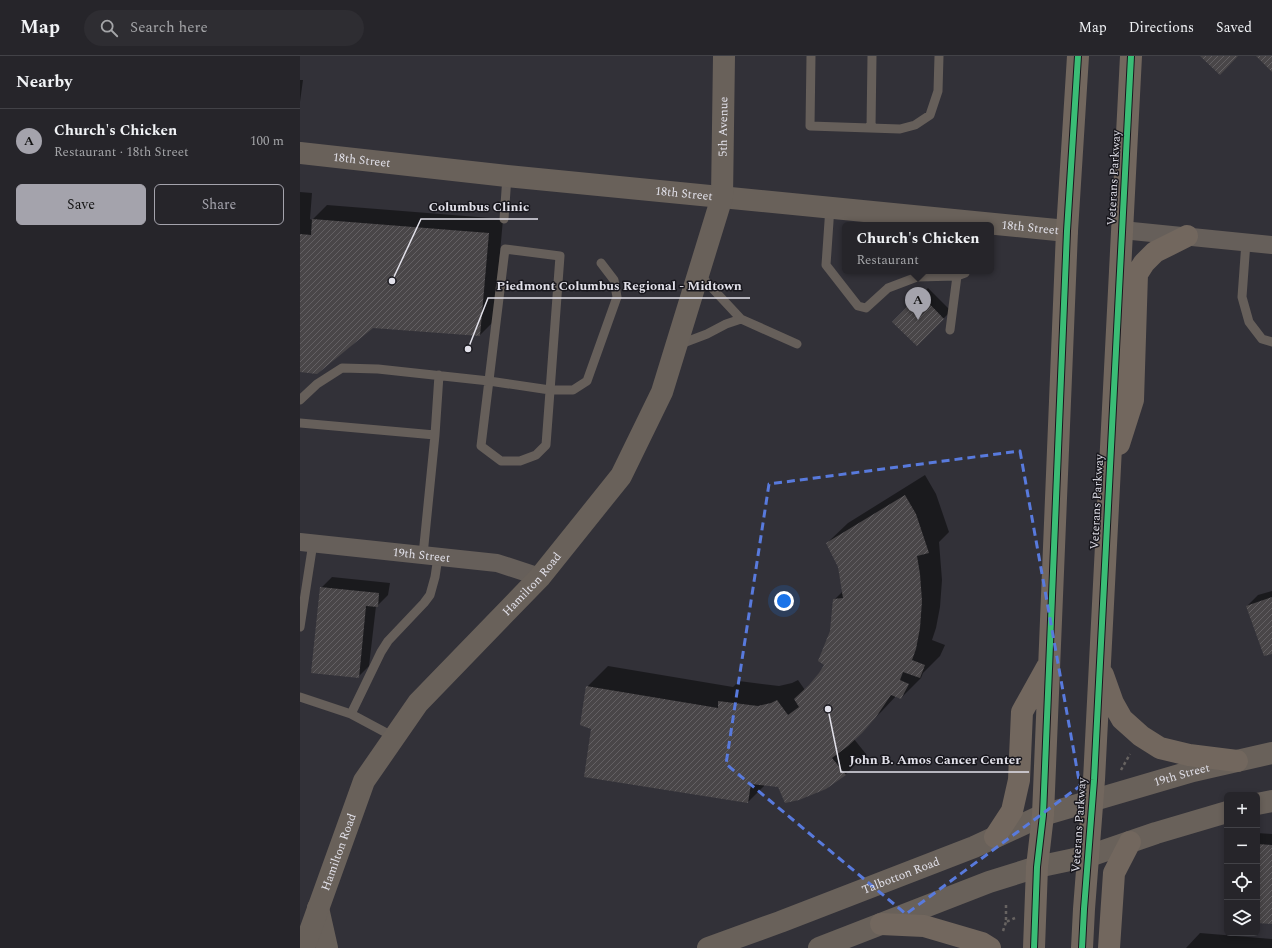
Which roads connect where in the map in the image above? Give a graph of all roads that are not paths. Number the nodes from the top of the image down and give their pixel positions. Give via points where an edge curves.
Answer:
1 (724, 56) edge
2 (811, 56) edge
3 (872, 56) edge
4 (939, 56) edge
5 (1078, 56) edge
6 (1131, 56) edge
7 (870, 128) junction
8 (300, 153) edge
9 (507, 176) junction
10 (722, 197) junction
11 (830, 208) junction
12 (504, 219) dead end
13 (960, 222) edge
14 (994, 225) edge
15 (1122, 230) junction
16 (1067, 231) junction
17 (1187, 236) junction
18 (1246, 242) junction
19 (1272, 245) edge
20 (601, 264) dead end
21 (699, 273) junction
22 (962, 274) edge
23 (957, 276) junction
24 (741, 319) junction
25 (950, 330) dead end
26 (1272, 342) edge
27 (797, 344) dead end
28 (676, 346) junction
29 (439, 375) junction
30 (489, 381) junction
31 (550, 390) junction
32 (300, 400) edge
33 (300, 423) edge
34 (434, 434) junction
35 (1110, 476) junction
36 (306, 543) edge
37 (430, 556) junction
38 (540, 577) junction
39 (300, 627) edge
40 (1050, 662) junction
41 (1100, 667) junction
42 (300, 697) edge
43 (351, 714) junction
44 (394, 737) junction
45 (1272, 753) edge
46 (1237, 761) junction
47 (1093, 801) junction
48 (1272, 801) edge
49 (1260, 803) edge
50 (1224, 813) edge
51 (1043, 815) junction
52 (995, 837) junction
53 (1130, 842) junction
54 (1088, 856) junction
55 (1037, 867) junction
56 (318, 908) junction
57 (881, 924) junction
58 (304, 948) edge
59 (327, 948) edge
60 (708, 948) edge
61 (819, 948) edge
62 (990, 948) edge
63 (1034, 948) edge
64 (1082, 948) edge
65 (1109, 948) edge

1 - 10 street, 5th Avenue
2 - 7 lane via 810,126
3 - 7 lane
4 - 7 lane via 938,91 930,115 915,125 900,129
5 - 16 main road
6 - 15 main road, Veterans Parkway
8 - 9 street, 18th Street
9 - 10 street, 18th Street
9 - 12 lane
10 - 11 street, 18th Street
10 - 21 street, Hamilton Road
11 - 13 street, 18th Street
11 - 23 lane via 826,265 858,306 866,308 888,288 917,277
14 - 16 street, 18th Street
15 - 17 street
15 - 35 main road, Veterans Parkway
16 - 40 main road
17 - 18 street
17 - 35 main road via 1155,252 1137,274 1133,400
18 - 19 street
18 - 26 lane via 1242,298 1250,322 1262,339
20 - 31 lane via 614,280 617,297 587,381 573,390
21 - 24 lane
21 - 28 street, Hamilton Road
22 - 23 lane
23 - 25 lane
24 - 27 lane
24 - 28 lane
28 - 38 street, Hamilton Road via 662,392 621,476
29 - 30 lane
29 - 32 lane via 342,368 317,384
29 - 34 lane
30 - 31 lane
30 - 31 lane via 481,446 501,461 520,461 536,455 546,445
30 - 31 lane via 505,249 560,256
33 - 34 lane
34 - 37 lane
35 - 41 main road, Veterans Parkway
36 - 37 street, 19th Street
36 - 39 lane
37 - 38 street, 19th Street via 497,563
37 - 43 lane via 435,577 430,595 380,652
38 - 44 street, Hamilton Road via 418,703
40 - 51 main road
40 - 52 main road via 1022,712 1019,780 1012,811
41 - 46 main road via 1122,720 1141,736 1160,748 1189,755
41 - 47 main road, Veterans Parkway
42 - 43 lane
43 - 44 lane
44 - 56 street, Hamilton Road via 364,781
45 - 46 street, 19th Street
46 - 47 street, 19th Street via 1192,771
47 - 51 street, Talbotton Road
47 - 54 main road, Veterans Parkway
48 - 49 street
50 - 53 street
51 - 52 street, Talbotton Road
51 - 55 main road
52 - 60 street, Talbotton Road
53 - 54 street
53 - 65 main road via 1114,872
54 - 55 street
54 - 64 main road, Veterans Parkway
55 - 57 street via 989,882
55 - 63 main road
56 - 58 street, Hamilton Road
56 - 59 street
57 - 61 street
57 - 62 main road via 924,926 982,943

